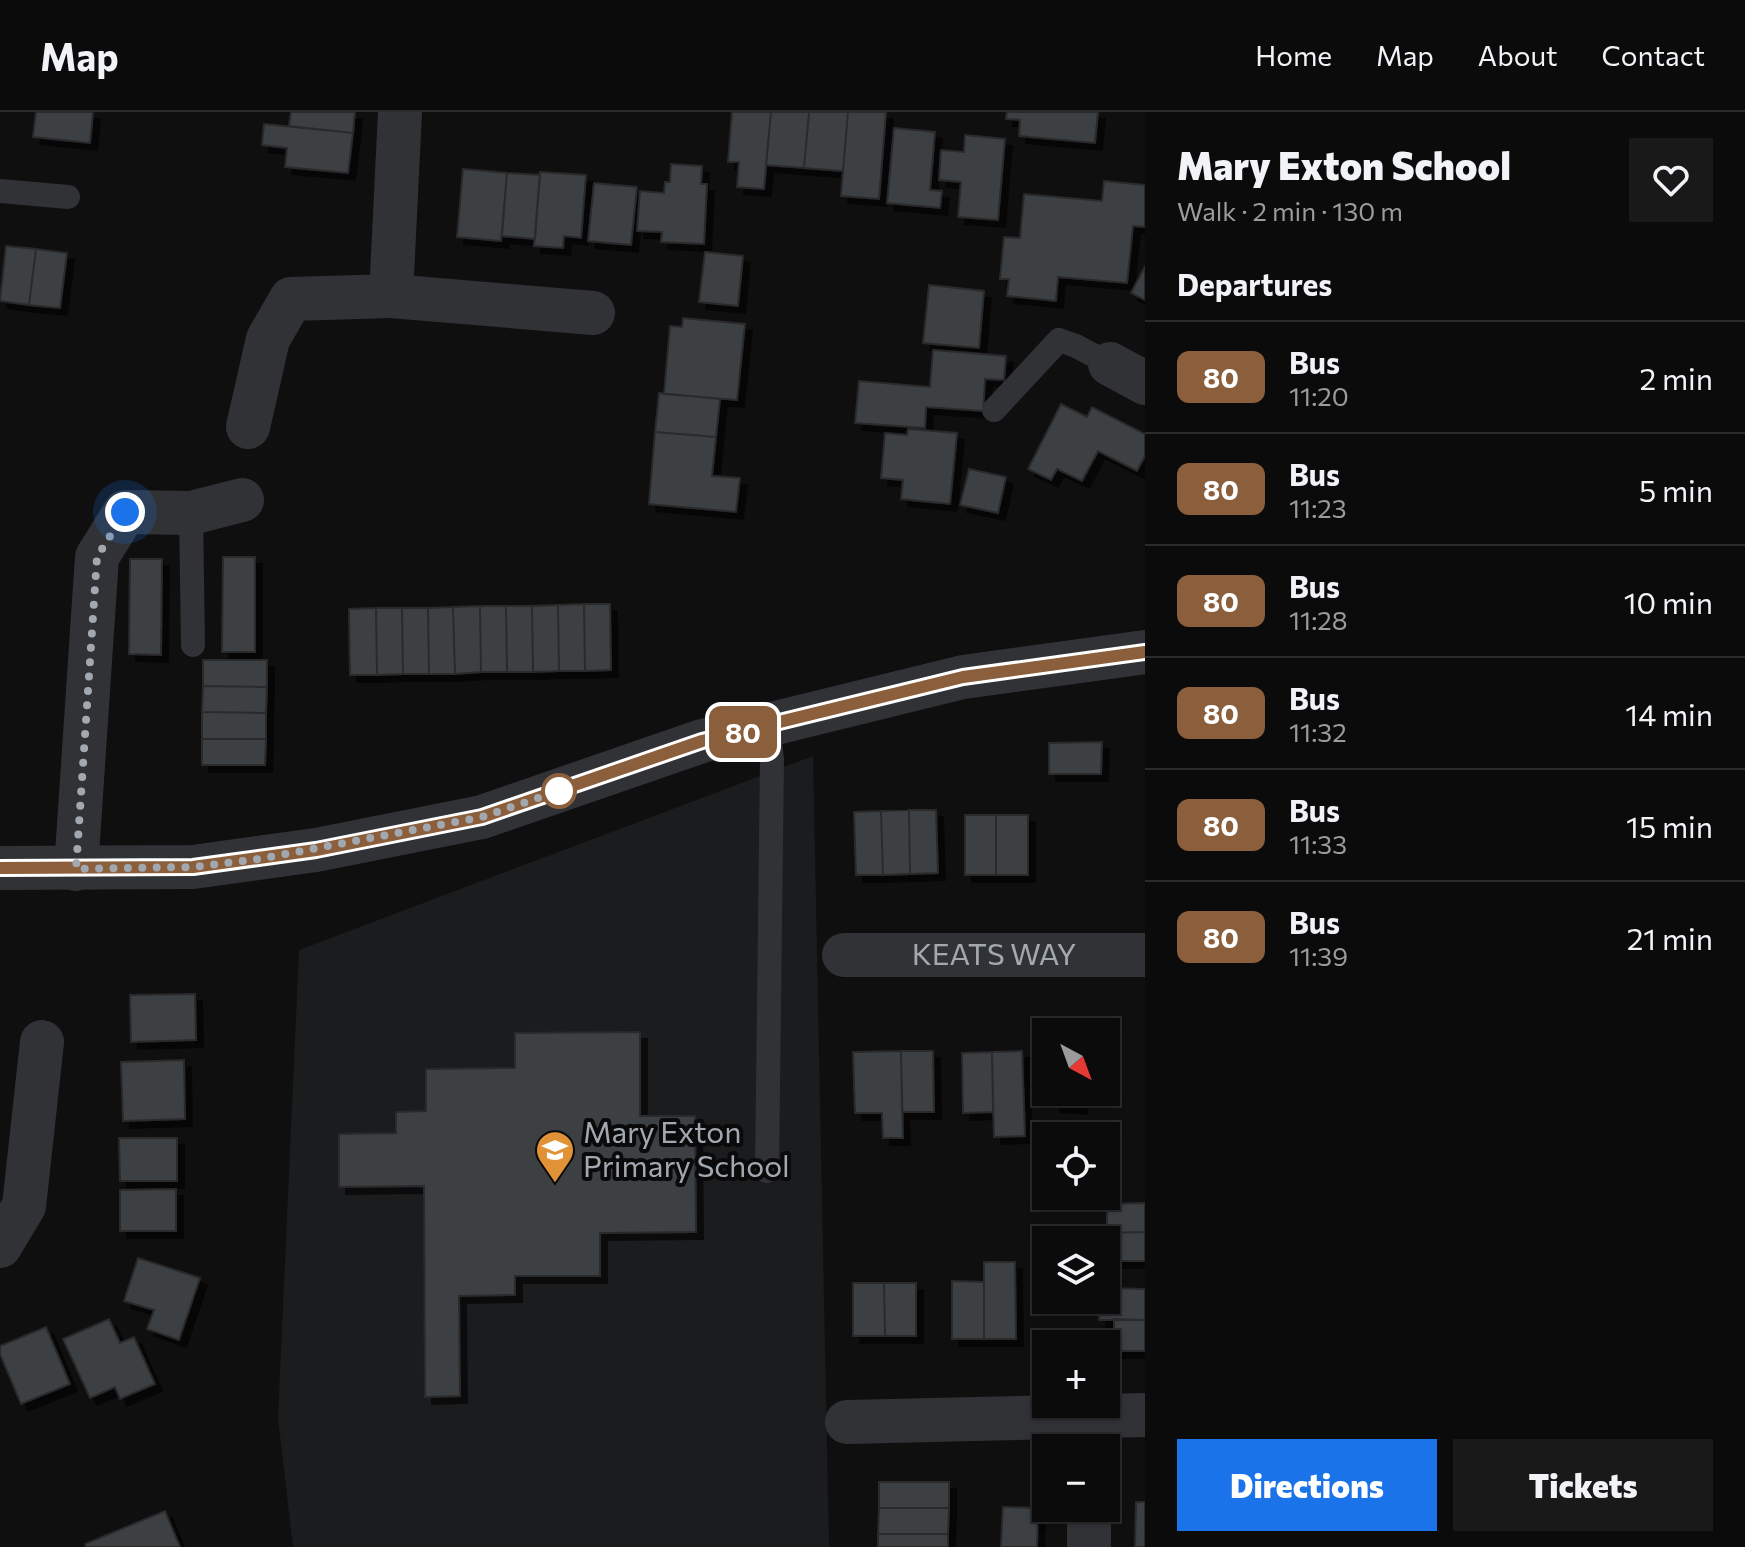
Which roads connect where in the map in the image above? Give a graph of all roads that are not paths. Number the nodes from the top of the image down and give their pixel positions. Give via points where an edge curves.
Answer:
1 (400, 112) edge
2 (0, 191) edge
3 (68, 197) dead end
4 (391, 296) junction
5 (593, 313) dead end
6 (1127, 374) edge
7 (994, 410) dead end
8 (248, 427) dead end
9 (242, 500) dead end
10 (191, 513) junction
11 (193, 645) dead end
12 (1145, 652) edge
13 (768, 726) junction
14 (0, 868) edge
15 (76, 869) junction
16 (844, 955) dead end
17 (1145, 955) edge
18 (42, 1042) dead end
19 (767, 1171) dead end
20 (0, 1246) edge
21 (1145, 1415) edge
22 (847, 1422) dead end
23 (1088, 1432) edge
24 (1089, 1522) edge
25 (1089, 1547) edge

1 - 4 street
2 - 3 lane
4 - 5 street
4 - 8 street via 291,299 268,339
6 - 7 lane via 1059,340
9 - 10 street
10 - 11 lane
10 - 15 street via 125,512 97,557
12 - 13 street via 963,677
13 - 15 street via 702,741 482,817 259,859 193,867
13 - 19 lane via 772,759
14 - 15 street
16 - 17 street, KEATS WAY
18 - 20 street via 24,1206
21 - 23 street
22 - 23 street
24 - 25 street

